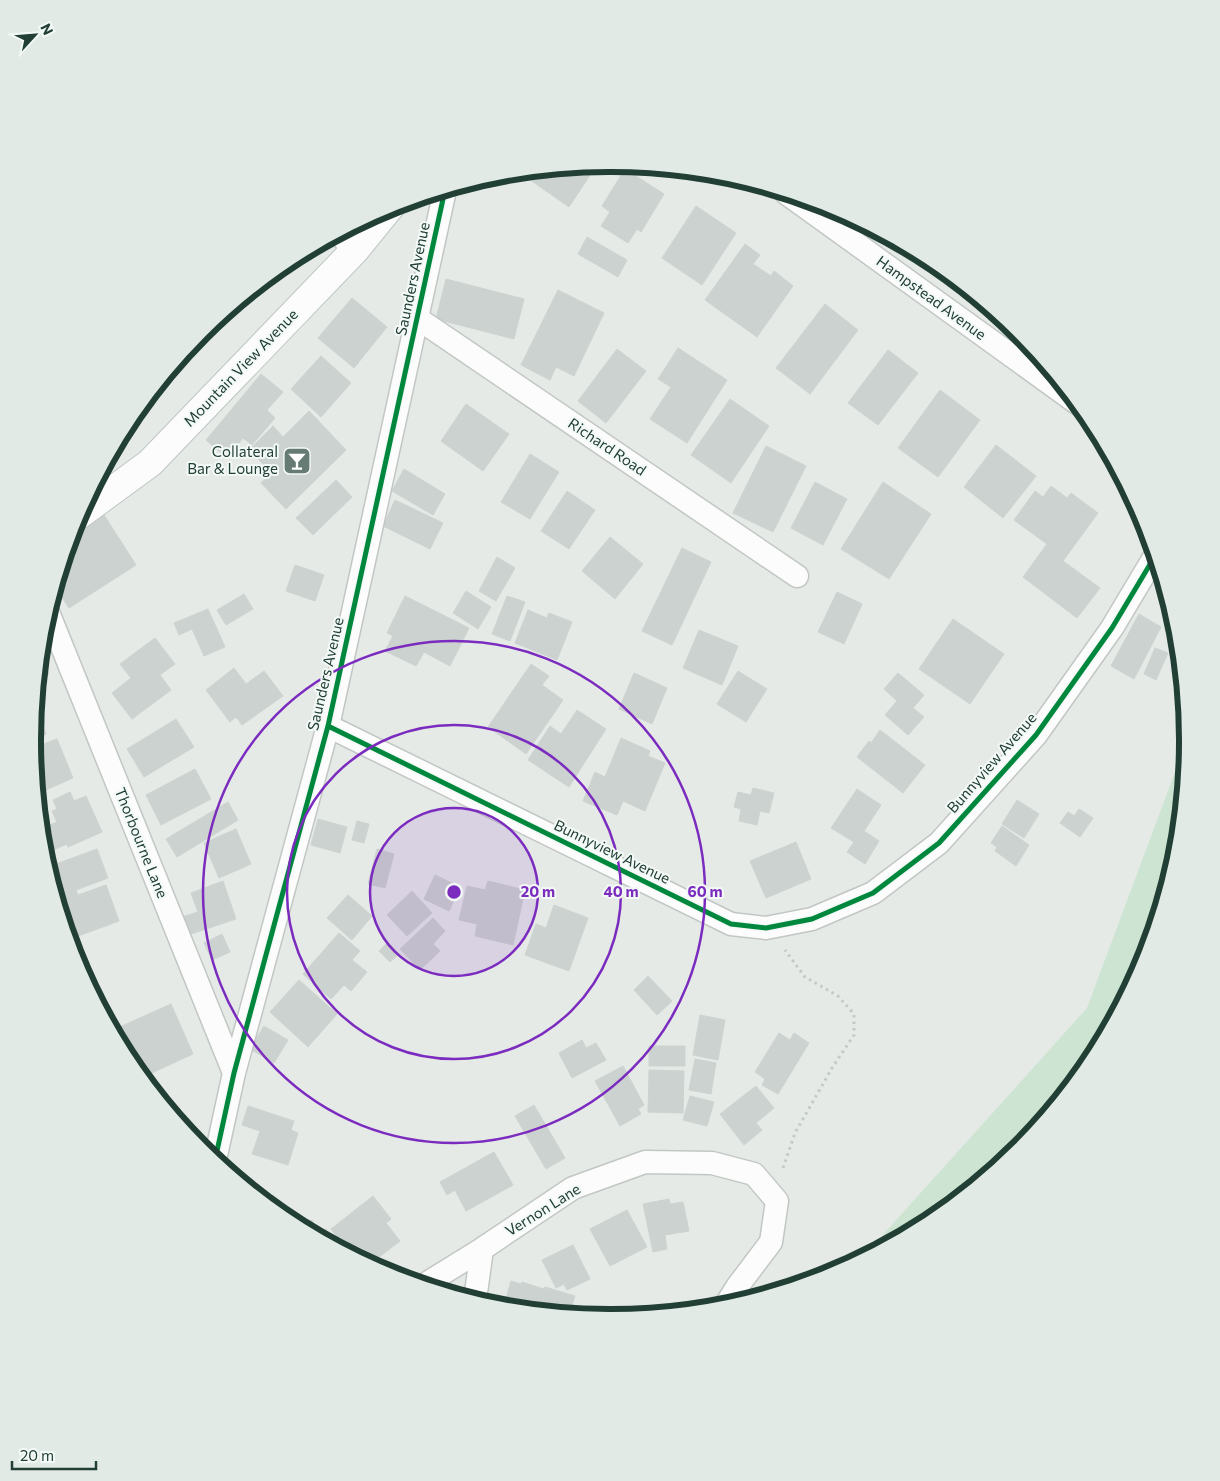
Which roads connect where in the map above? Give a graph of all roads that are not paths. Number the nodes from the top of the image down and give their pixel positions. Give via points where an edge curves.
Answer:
1 (443, 197) edge
2 (804, 206) edge
3 (366, 226) edge
4 (347, 242) edge
5 (417, 318) junction
6 (1056, 388) edge
7 (93, 504) edge
8 (1150, 562) edge
9 (798, 576) dead end
10 (53, 625) edge
11 (328, 726) junction
12 (234, 1073) junction
13 (217, 1151) edge
14 (482, 1249) junction
15 (431, 1280) edge
16 (476, 1293) edge
17 (731, 1296) edge

1 - 5 street, Saunders Avenue
2 - 6 street, Hampstead Avenue
3 - 4 main road, Mountain View Avenue
4 - 7 main road, Mountain View Avenue via 150,462
5 - 9 street, Richard Road
5 - 11 street, Saunders Avenue
8 - 11 street, Bunnyview Avenue via 1112,628 1036,736 939,843 873,893 812,919 768,928 731,924
10 - 12 street, Thorbourne Lane
11 - 12 street, Saunders Avenue
12 - 13 street, Saunders Avenue
14 - 15 street, Vernon Lane
14 - 16 street
14 - 17 street, Vernon Lane via 573,1188 645,1162 712,1163 754,1174 778,1201 771,1242

